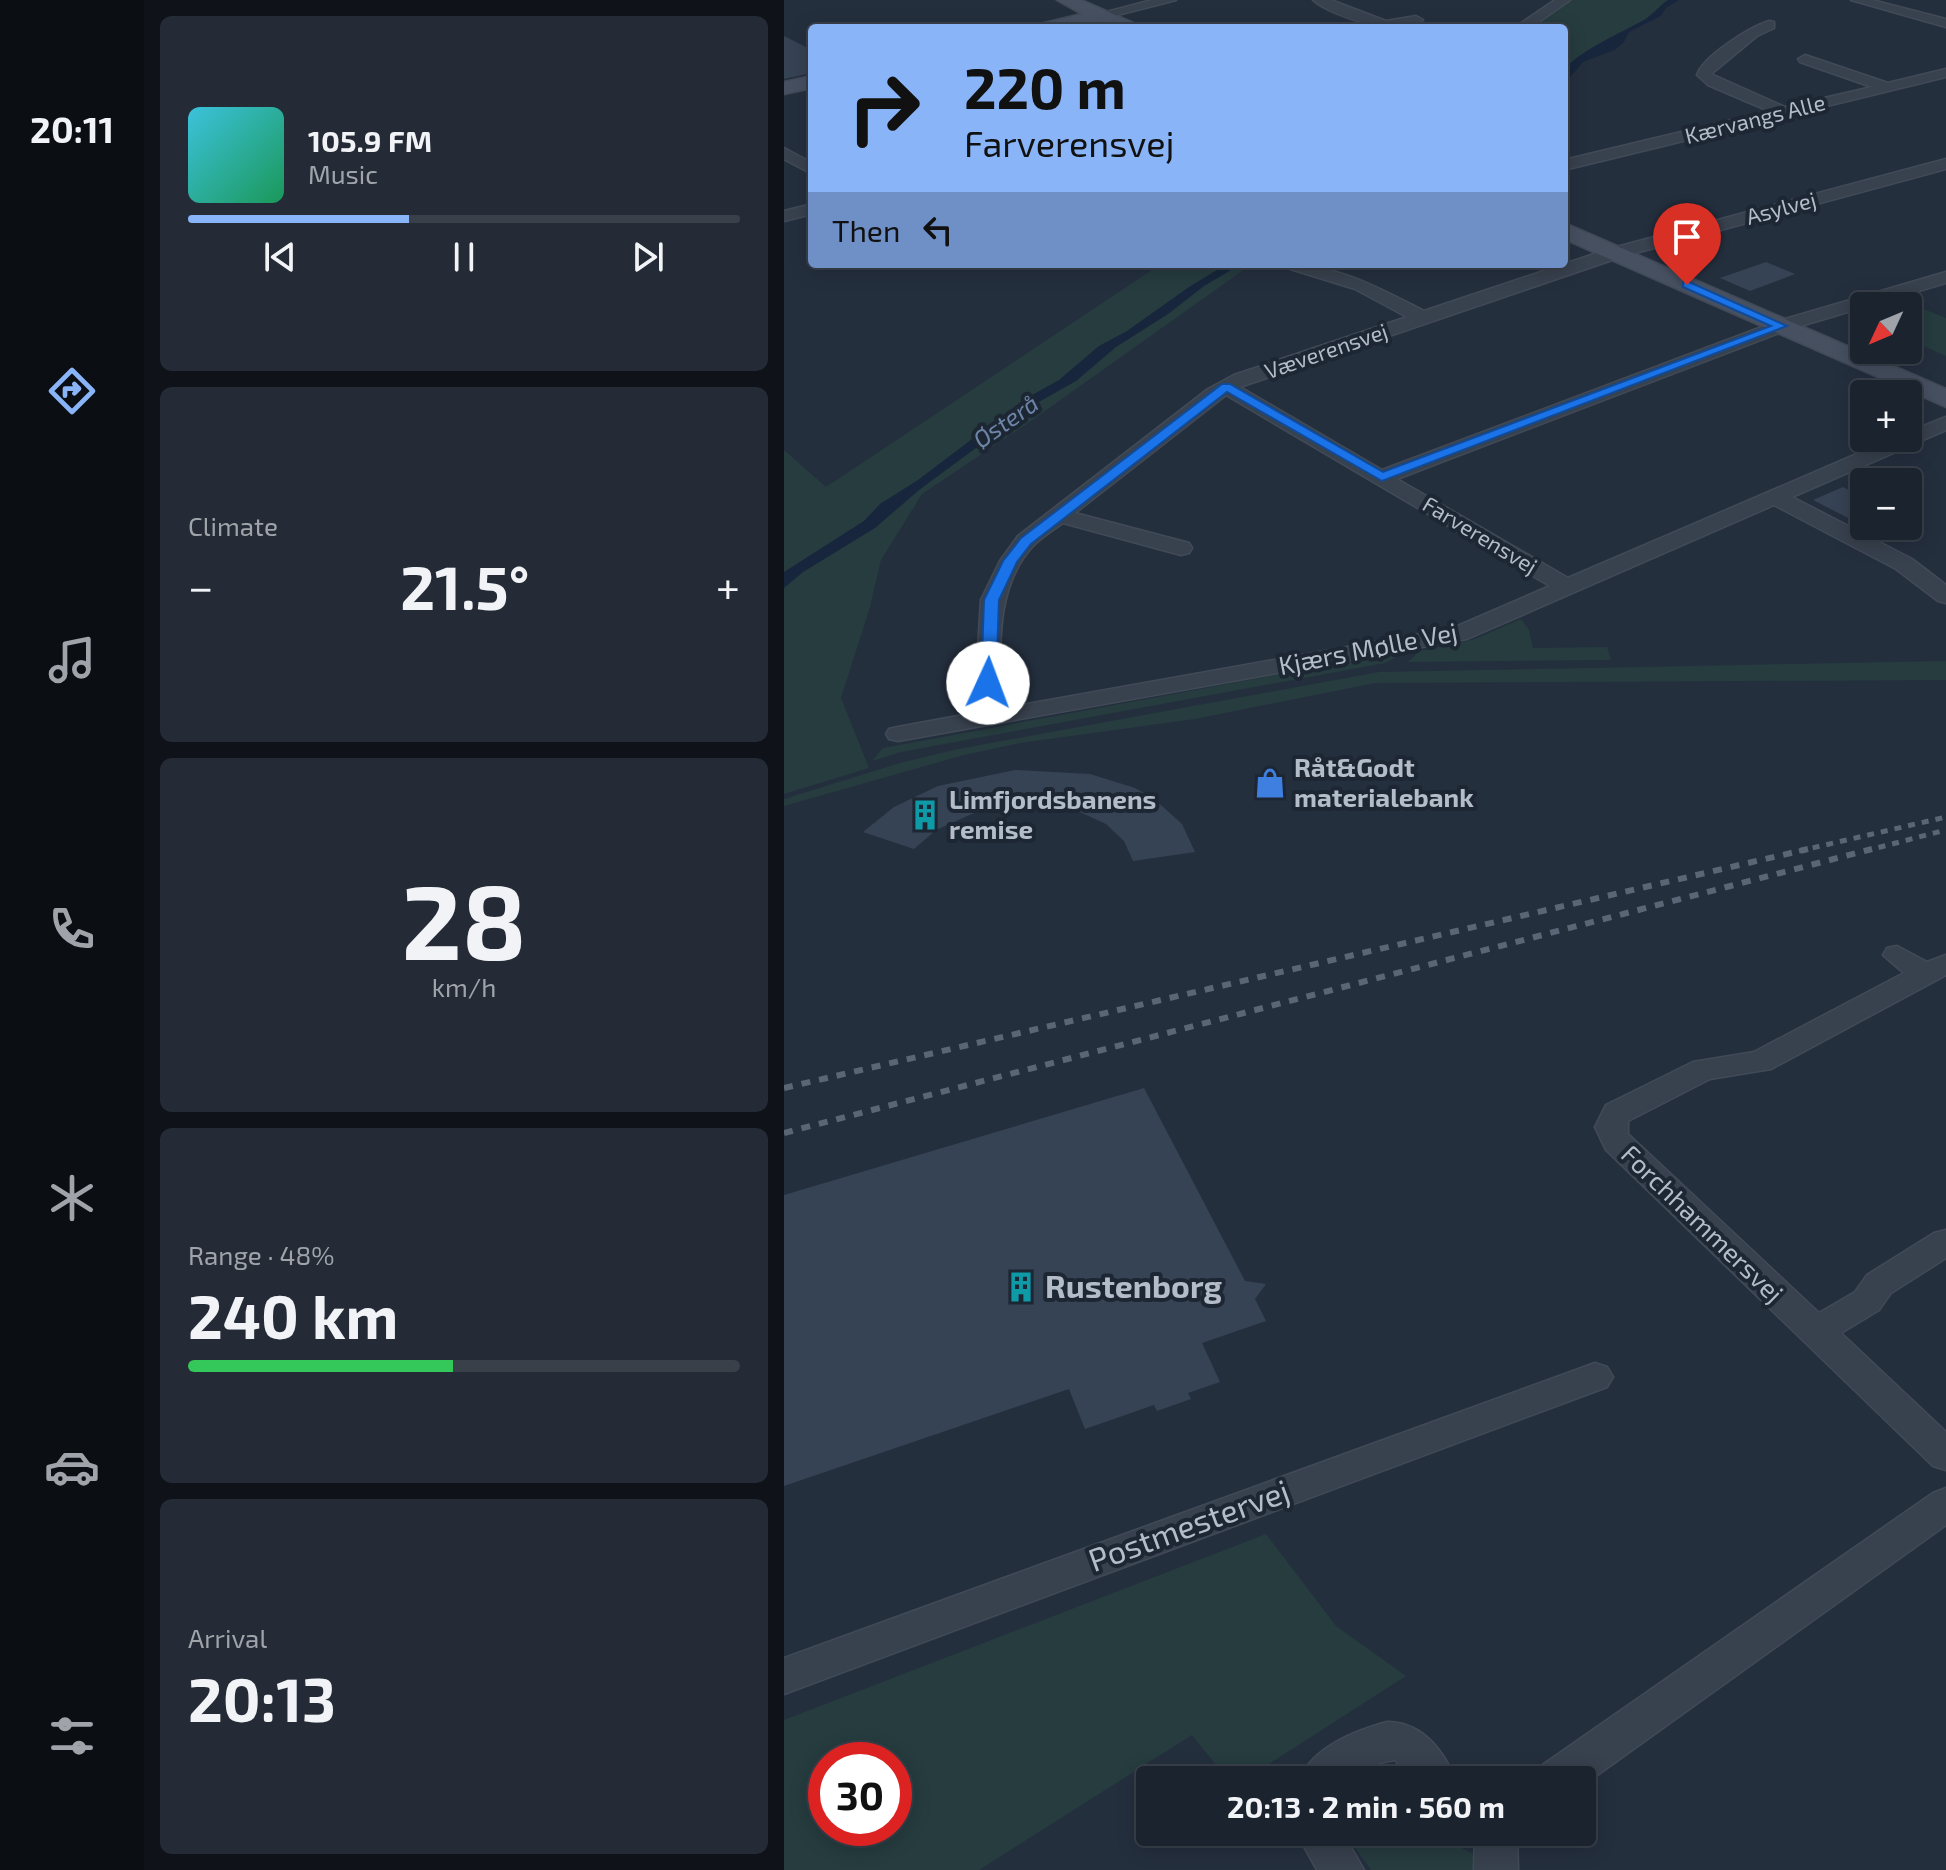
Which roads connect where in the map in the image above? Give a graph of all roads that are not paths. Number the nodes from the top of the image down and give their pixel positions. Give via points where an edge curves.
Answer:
1 (1045, 0) edge
2 (1066, 0) edge
3 (1170, 0) edge
4 (1319, 0) edge
5 (1564, 0) edge
6 (1857, 0) edge
7 (1392, 11) dead end
8 (1099, 21) edge
9 (1946, 23) edge
10 (1077, 24) edge
11 (1382, 24) edge
12 (1397, 24) edge
13 (1527, 24) edge
14 (1769, 25) dead end
15 (1805, 59) dead end
16 (1946, 73) edge
17 (1925, 78) junction
18 (808, 83) edge
19 (1946, 84) edge
20 (1887, 87) junction
21 (784, 88) edge
22 (1783, 112) junction
23 (784, 153) edge
24 (1568, 164) edge
25 (1946, 164) edge
26 (808, 167) edge
27 (808, 210) edge
28 (784, 216) edge
29 (1568, 232) edge
30 (1615, 253) junction
31 (1306, 268) edge
32 (1946, 277) edge
33 (1423, 318) junction
34 (1781, 326) junction
35 (1226, 387) junction
36 (1946, 399) edge
37 (1946, 423) edge
38 (1382, 477) junction
39 (1775, 497) junction
40 (1059, 515) junction
41 (1181, 548) dead end
42 (1567, 587) junction
43 (1946, 596) edge
44 (986, 719) junction
45 (898, 734) dead end
46 (1897, 955) dead end
47 (1935, 969) edge
48 (1946, 1242) edge
49 (1815, 1332) junction
50 (1595, 1377) dead end
51 (1946, 1455) edge
52 (1946, 1504) edge
53 (784, 1676) edge
54 (1341, 1766) edge
55 (1424, 1766) edge
56 (1576, 1766) edge
57 (1326, 1846) edge
58 (1496, 1846) edge
59 (1342, 1870) edge
60 (1496, 1870) edge

1 - 8 street
2 - 8 street
3 - 8 street
4 - 11 street
5 - 13 street
6 - 9 street
7 - 12 street via 1421,22
8 - 10 street
14 - 22 street via 1752,33 1704,75
15 - 20 street
16 - 17 street, Kærvangs Alle
17 - 19 street
17 - 20 street, Kærvangs Alle
18 - 21 street
20 - 22 street, Kærvangs Alle
22 - 24 street, Kærvangs Alle
23 - 26 street
25 - 30 street, Asylvej
27 - 28 street
29 - 30 street
30 - 33 street, Væverensvej
30 - 34 street
31 - 33 street via 1361,285
32 - 34 street
33 - 35 street, Væverensvej
34 - 36 street
34 - 38 street
35 - 38 street, Farverensvej
35 - 40 street, Væverensvej
37 - 39 street, Kjærs Mølle Vej
38 - 42 street, Farverensvej
39 - 42 street, Kjærs Mølle Vej
39 - 43 street via 1904,564
40 - 41 street
40 - 44 street, Væverensvej via 1026,541 992,600
42 - 44 street, Kjærs Mølle Vej via 1442,638
44 - 45 street, Kjærs Mølle Vej
46 - 47 street, Forchhammersvej
47 - 49 street, Forchhammersvej via 1760,1062 1704,1069 1617,1113 1611,1122 1617,1142
48 - 49 street
49 - 51 street, Forchhammersvej
50 - 53 street, Postmestervej
52 - 56 street
54 - 55 street via 1373,1744 1391,1739 1408,1745
57 - 59 street
58 - 60 street

